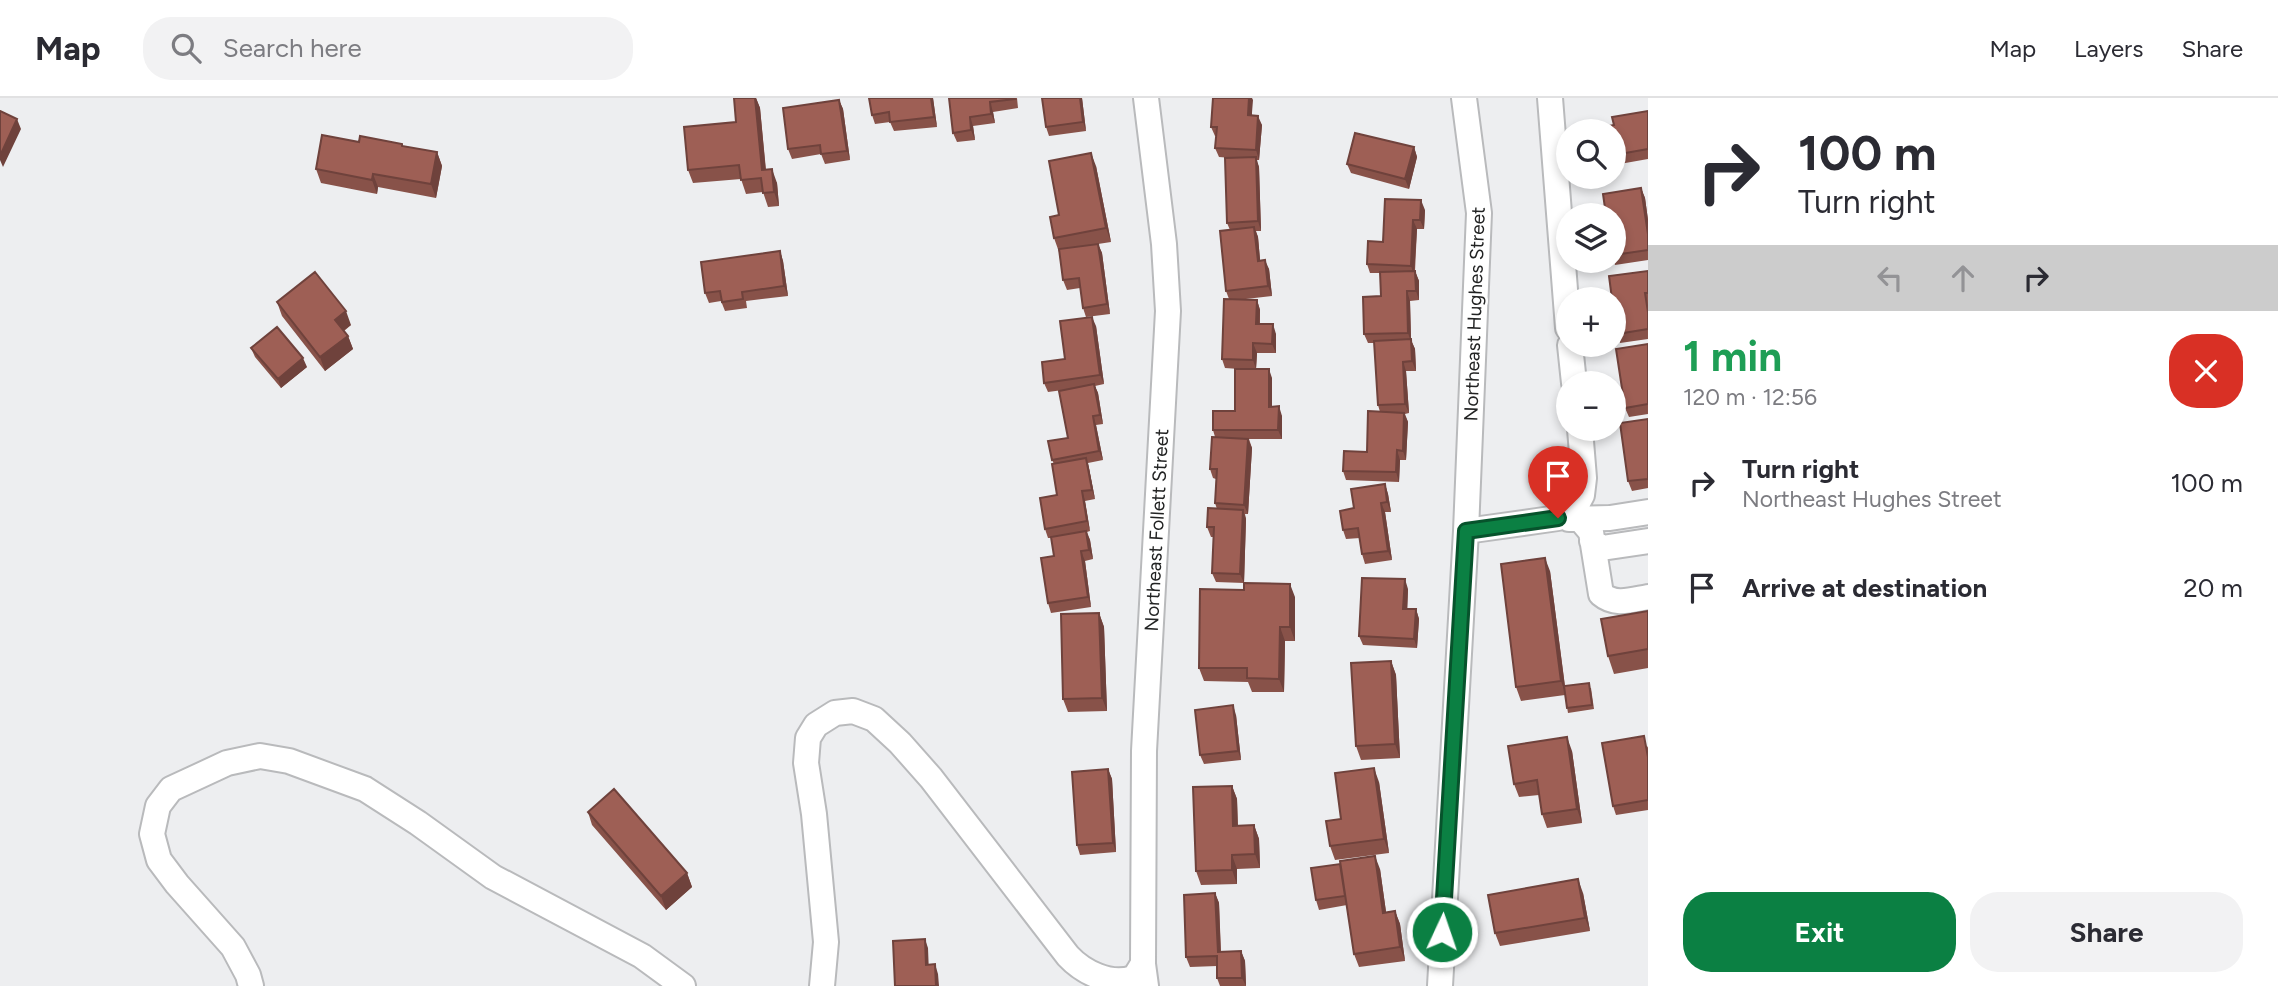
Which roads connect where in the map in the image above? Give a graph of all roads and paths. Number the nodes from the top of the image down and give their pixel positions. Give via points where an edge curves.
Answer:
1 (1146, 98) edge
2 (1464, 98) edge
3 (1550, 98) edge
4 (1565, 287) edge
5 (1581, 441) edge
6 (1648, 512) edge
7 (1569, 519) junction
8 (1466, 531) junction
9 (1592, 541) junction
10 (1648, 541) edge
11 (1648, 597) edge
12 (1144, 975) edge
13 (251, 986) edge
14 (683, 986) edge
15 (822, 986) edge
16 (1440, 986) edge

1 - 12 street, Northeast Follett Street via 1168,311 1144,751
2 - 8 street, Northeast Hughes Street via 1479,213
3 - 4 street
5 - 7 street via 1582,495
6 - 7 street
7 - 8 street
7 - 9 street via 1591,532
8 - 16 street, Northeast Hughes Street
9 - 10 street via 1602,548
9 - 11 street via 1601,594 1609,601
12 - 15 street via 1119,983 1100,981 1083,972 932,778 874,719 853,711 835,713 816,725 808,738 806,763 826,942
13 - 14 street via 233,947 159,860 152,834 158,806 172,789 227,763 260,757 289,761 365,789 493,877 642,956

